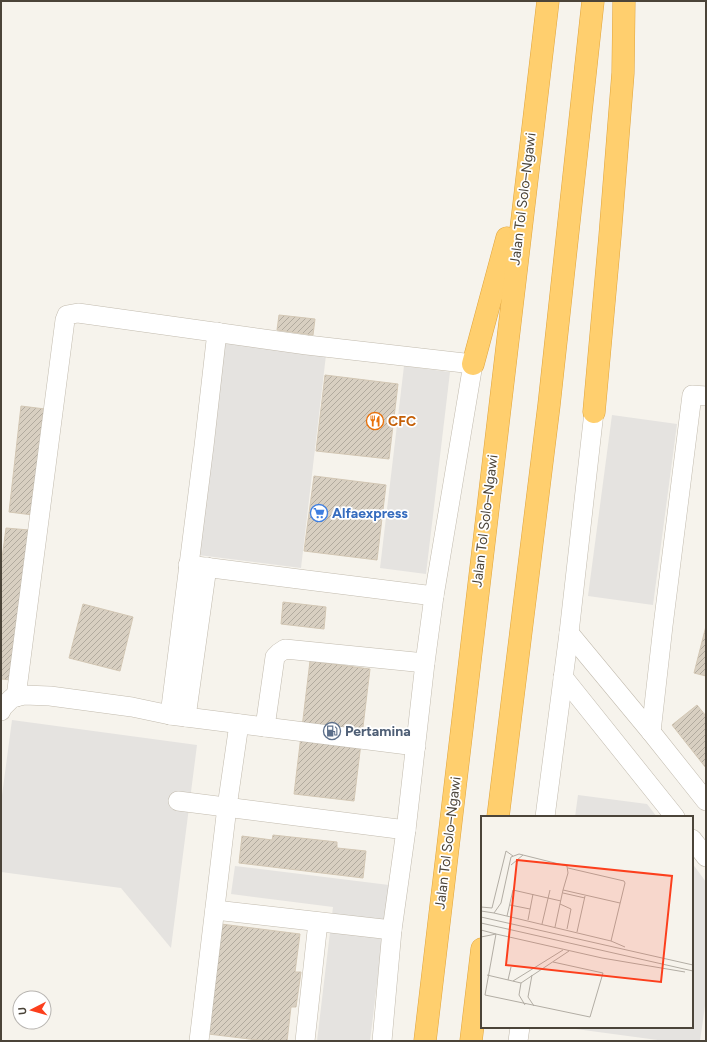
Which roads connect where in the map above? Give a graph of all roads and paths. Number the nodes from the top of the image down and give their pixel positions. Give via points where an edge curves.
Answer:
1 (548, 1) edge
2 (594, 1) edge
3 (624, 1) edge
4 (527, 165) junction
5 (216, 332) junction
6 (473, 364) junction
7 (706, 396) edge
8 (594, 412) joint
9 (198, 566) junction
10 (434, 596) junction
11 (569, 633) junction
12 (425, 663) junction
13 (563, 678) junction
14 (16, 697) junction
15 (1, 711) edge
16 (178, 716) junction
17 (239, 724) junction
18 (265, 727) junction
19 (651, 732) junction
20 (416, 746) junction
21 (178, 801) dead end
22 (706, 801) edge
23 (227, 807) junction
24 (498, 816) edge
25 (545, 816) edge
26 (674, 816) edge
27 (406, 830) junction
28 (693, 840) edge
29 (706, 857) edge
30 (215, 910) junction
31 (318, 922) junction
32 (392, 930) junction
33 (481, 957) edge
34 (520, 1028) edge
35 (199, 1041) edge
36 (305, 1041) edge
37 (382, 1041) edge
38 (425, 1041) edge
39 (471, 1041) edge
40 (518, 1041) edge

1 - 4 highway, Jalan Tol Solo–Ngawi
2 - 24 highway via 549,405
3 - 8 highway via 623,73
4 - 6 highway
4 - 38 highway, Jalan Tol Solo–Ngawi
5 - 6 lane
5 - 9 lane via 204,446
5 - 14 lane via 78,312 67,315
6 - 10 lane
7 - 19 lane via 692,394
8 - 11 lane
9 - 10 lane
9 - 16 lane
10 - 12 lane
11 - 13 lane
11 - 19 lane
12 - 18 lane via 285,649 275,657
12 - 20 lane
13 - 25 lane
13 - 26 lane
14 - 15 lane
14 - 16 lane via 24,694 50,696
16 - 17 lane
17 - 18 lane
17 - 23 lane
18 - 20 lane
19 - 22 lane
20 - 27 lane
21 - 23 lane
23 - 27 lane
23 - 30 lane
27 - 32 lane
28 - 29 lane
30 - 31 lane
30 - 35 lane
31 - 32 lane
31 - 36 lane
32 - 37 lane
33 - 39 highway
34 - 40 lane

